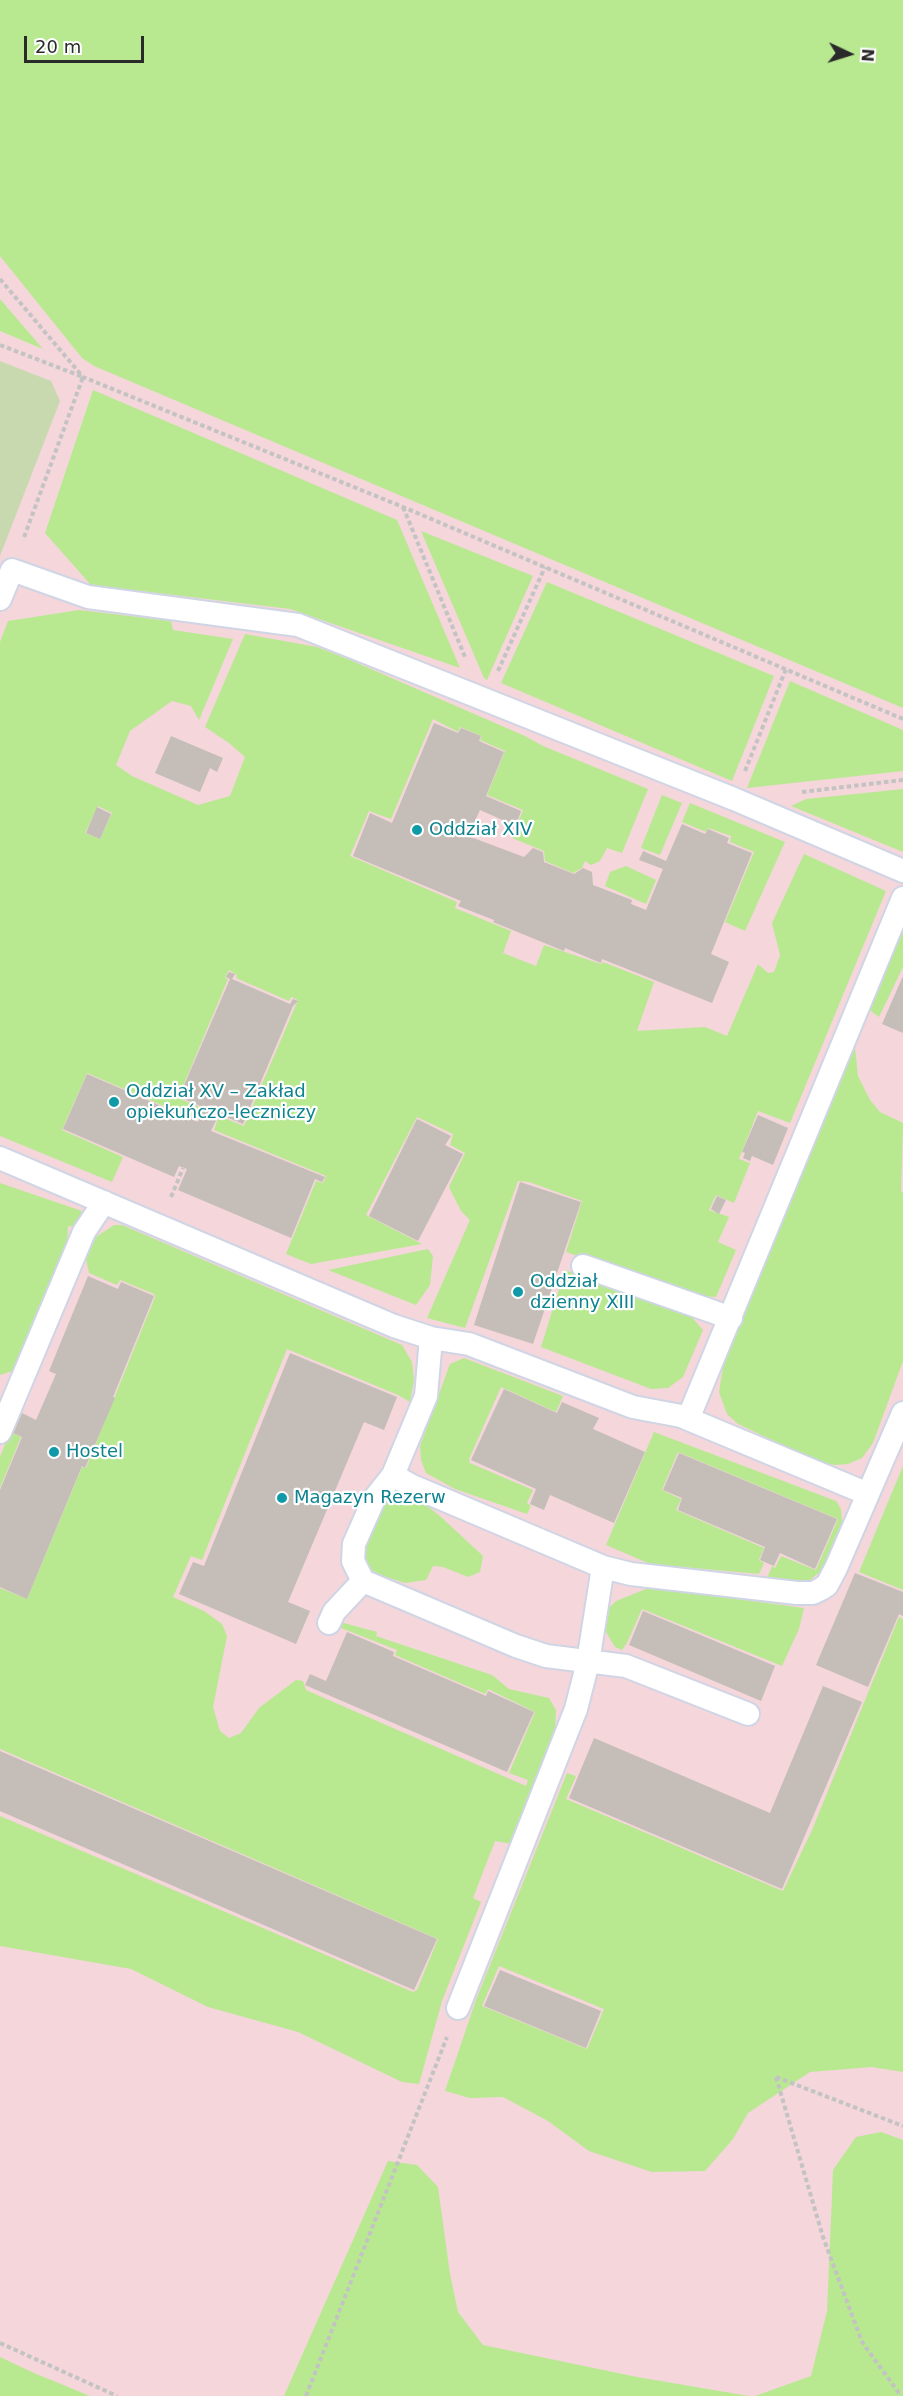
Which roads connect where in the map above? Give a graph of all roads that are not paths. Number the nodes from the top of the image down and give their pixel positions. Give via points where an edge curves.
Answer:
1 (0, 599) edge
2 (903, 872) edge
3 (903, 898) edge
4 (0, 1158) edge
5 (104, 1202) junction
6 (583, 1266) dead end
7 (731, 1318) junction
8 (431, 1338) junction
9 (903, 1413) edge
10 (688, 1419) junction
11 (0, 1432) edge
12 (393, 1475) junction
13 (868, 1494) junction
14 (603, 1567) junction
15 (363, 1581) junction
16 (329, 1623) dead end
17 (588, 1662) junction
18 (748, 1714) dead end
19 (458, 2008) road end

1 - 2 lane via 12,570 88,597 298,625 734,799
3 - 7 lane
4 - 5 lane
5 - 8 lane via 394,1326
5 - 11 lane via 84,1232
6 - 7 lane
7 - 10 lane
8 - 10 lane via 470,1344 633,1407
8 - 12 lane via 426,1396
9 - 13 lane
10 - 13 lane
12 - 14 lane
12 - 15 lane via 374,1499 354,1544 353,1561
13 - 14 lane via 832,1578 813,1593 631,1574
14 - 17 lane
15 - 16 lane
15 - 17 lane via 516,1646 546,1656
17 - 18 lane via 626,1666
17 - 19 lane via 572,1720

